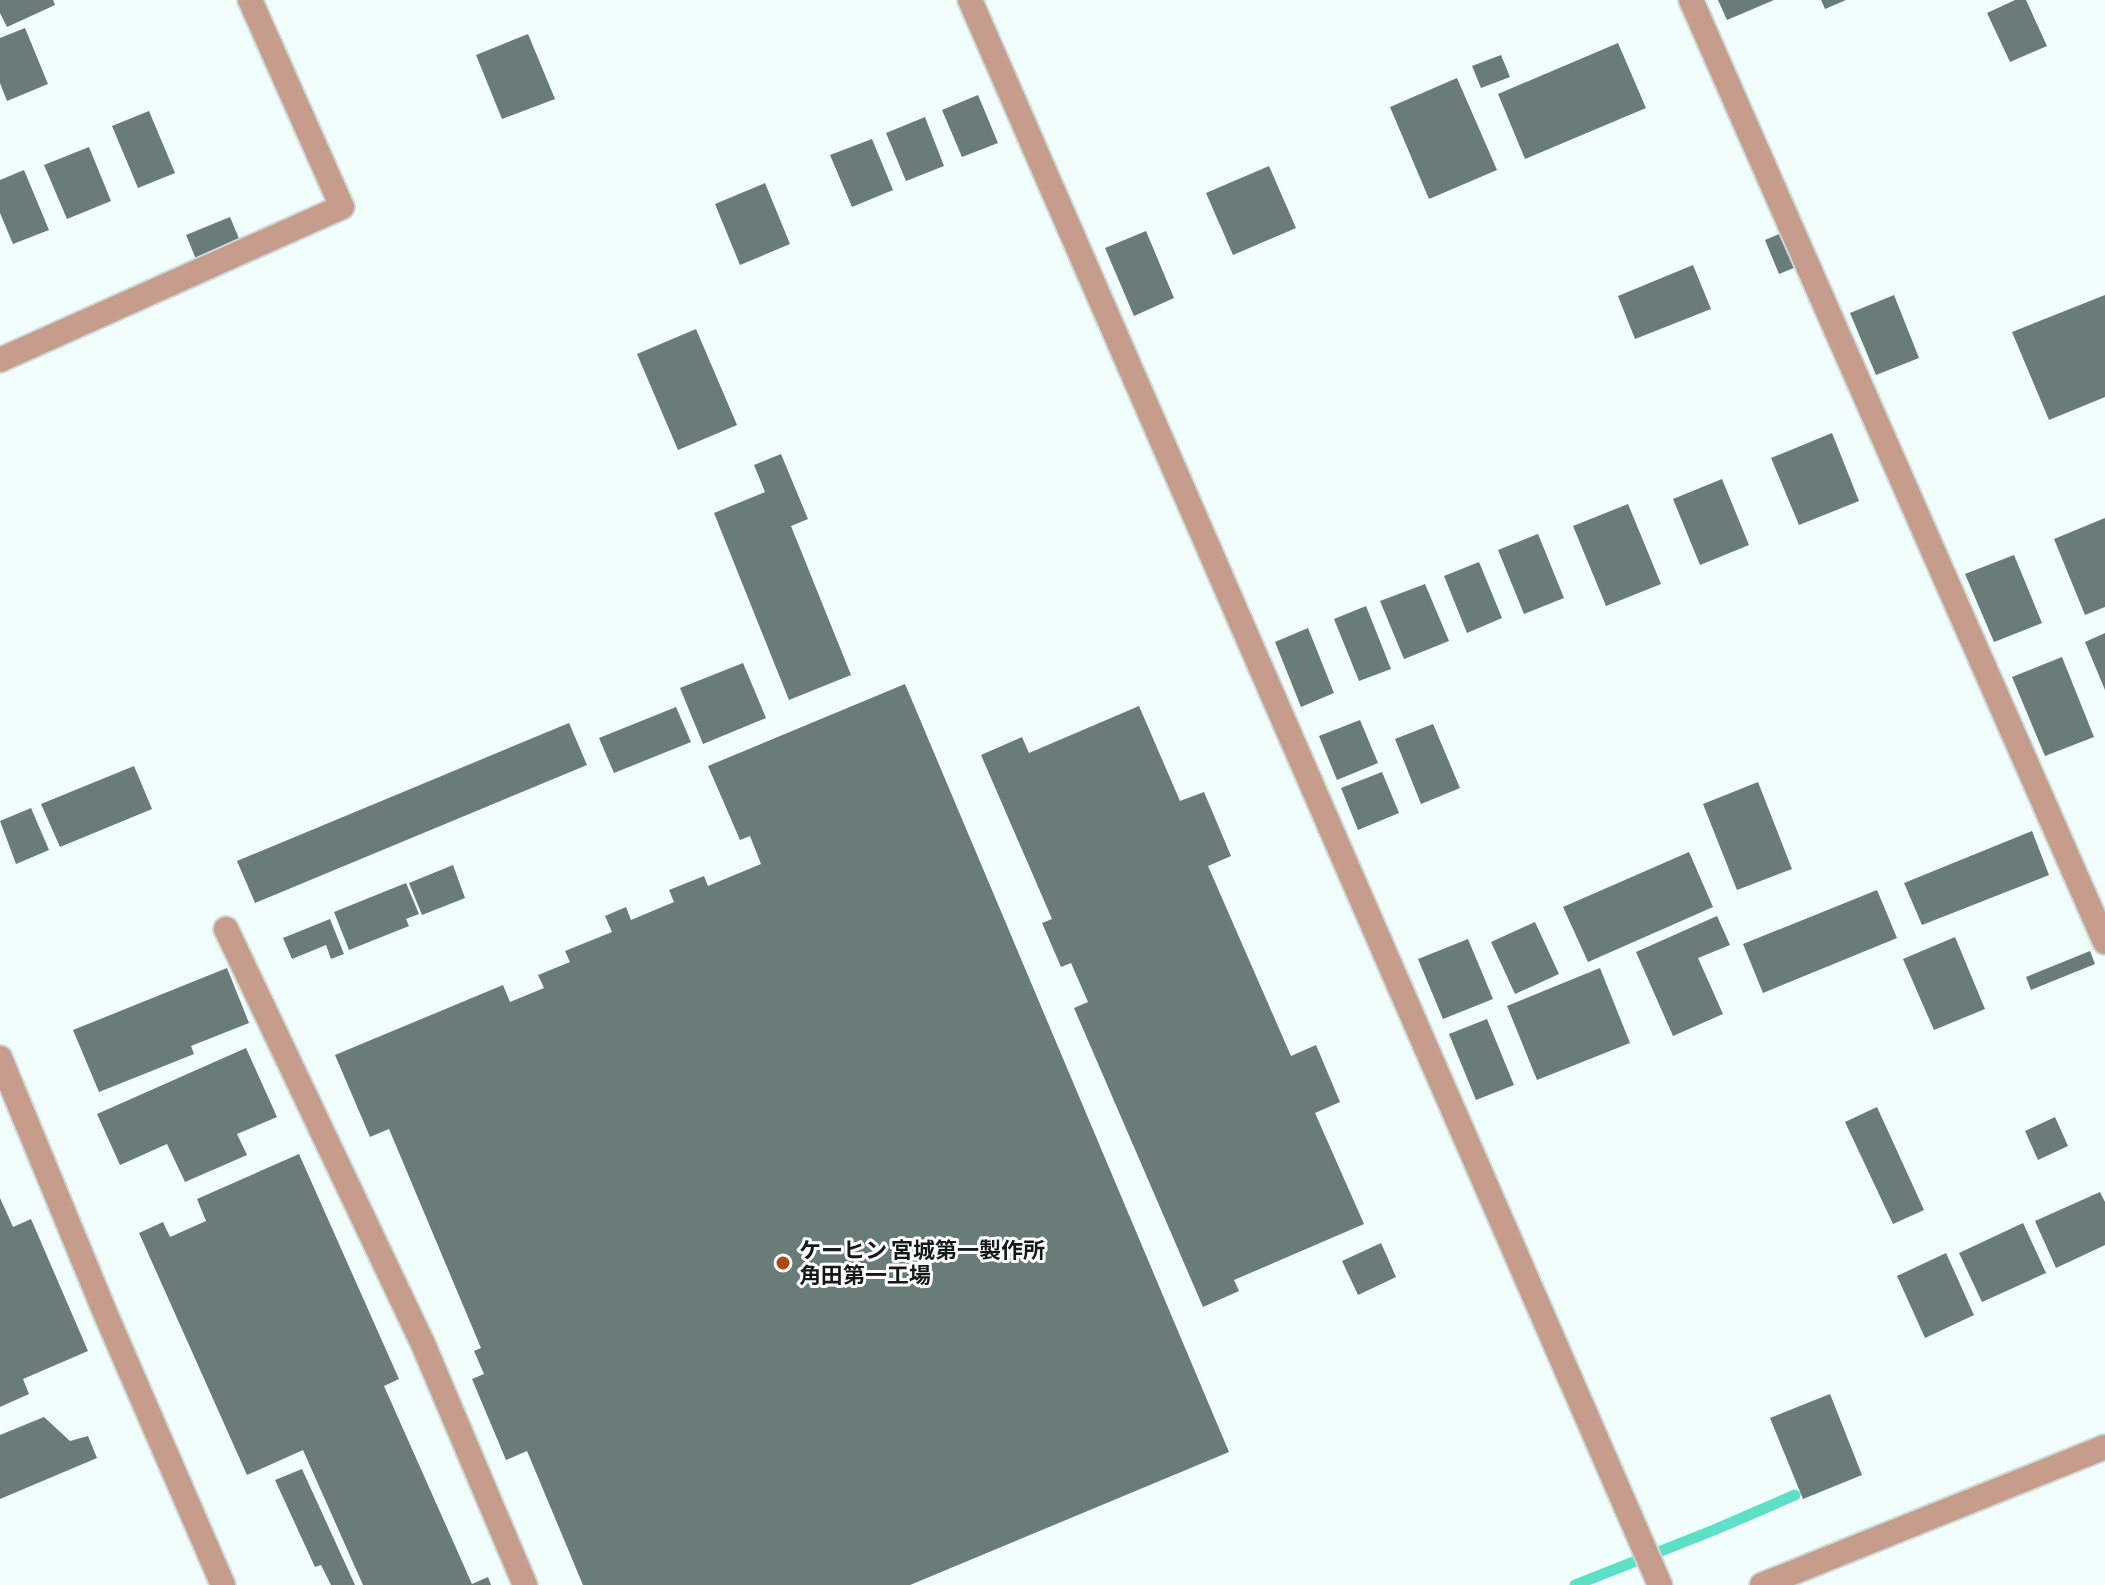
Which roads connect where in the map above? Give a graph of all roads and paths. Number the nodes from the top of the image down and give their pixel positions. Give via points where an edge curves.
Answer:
1 (250, 0) edge
2 (970, 0) edge
3 (1691, 0) edge
4 (0, 360) edge
5 (226, 929) dead end
6 (2105, 942) edge
7 (0, 1058) edge
8 (2105, 1447) edge
9 (223, 1585) edge
10 (525, 1585) edge
11 (1660, 1585) edge
12 (1762, 1585) edge

1 - 4 street via 342,207
2 - 11 street
3 - 6 street
5 - 10 street via 423,1344
7 - 9 street
8 - 12 street

